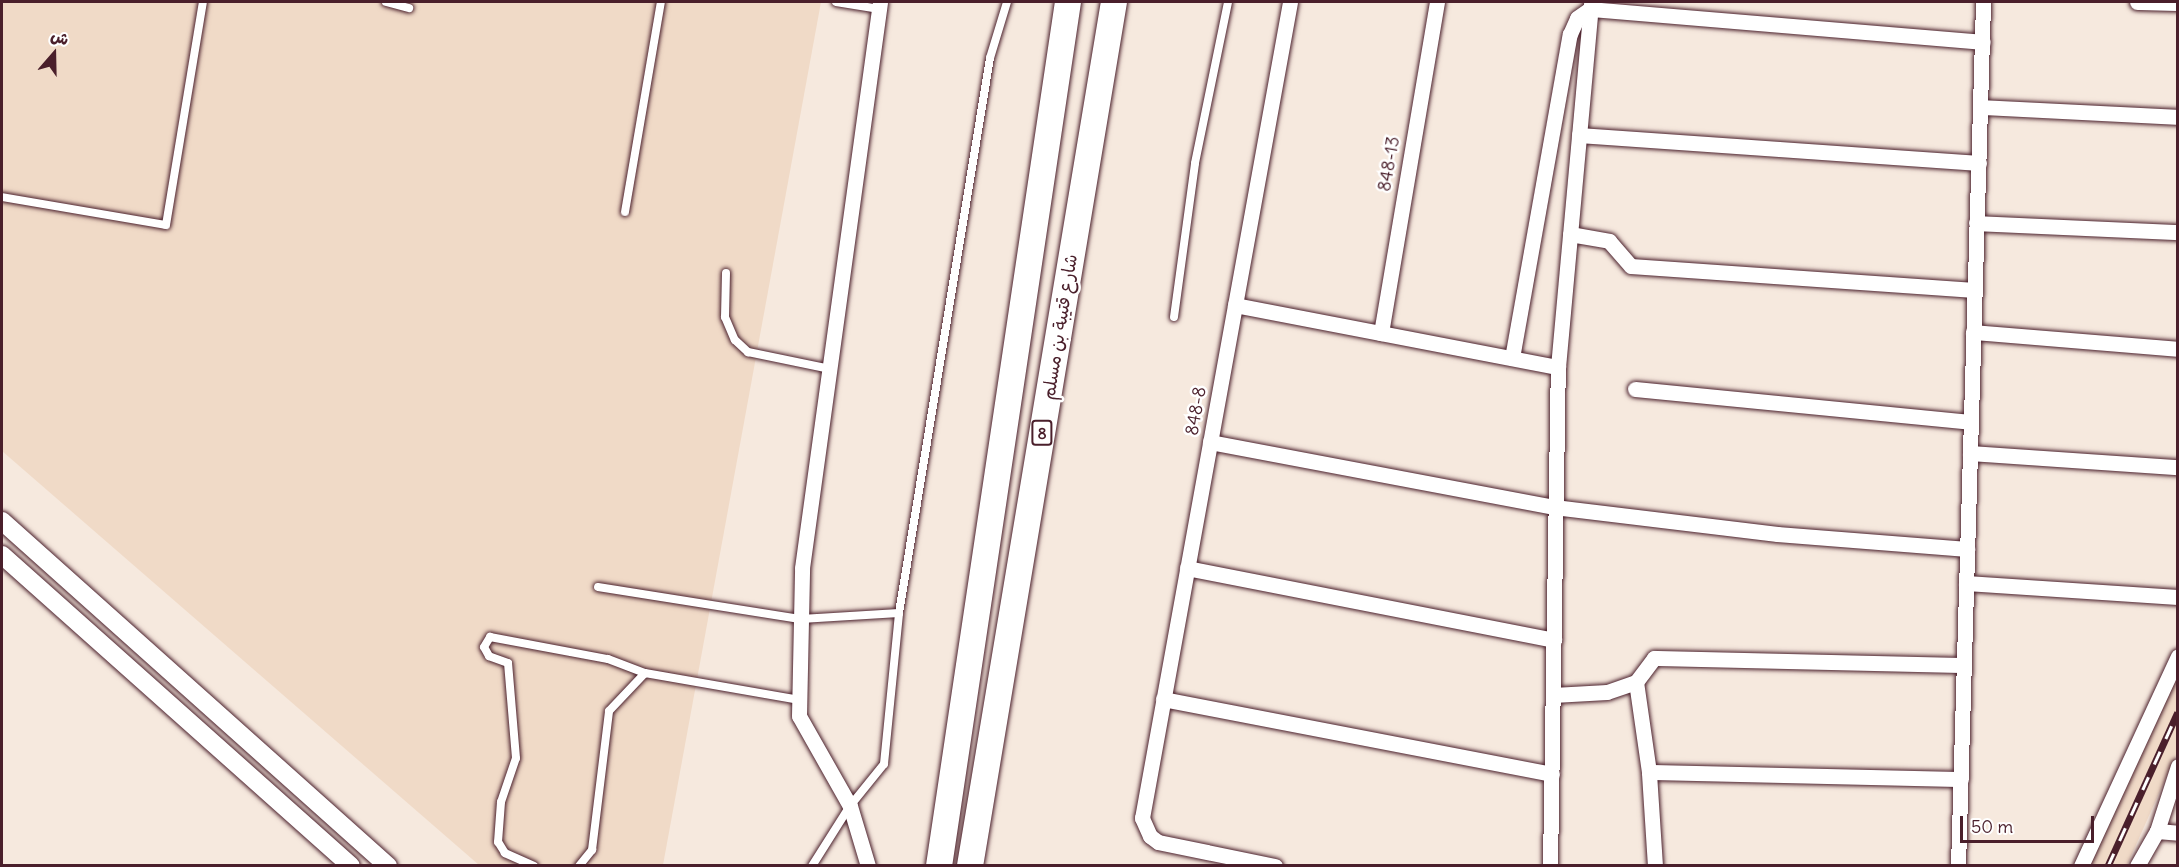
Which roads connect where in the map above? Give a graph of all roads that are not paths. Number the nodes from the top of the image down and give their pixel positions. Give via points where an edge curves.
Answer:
1 (202, 2) edge
2 (386, 2) edge
3 (661, 2) edge
4 (836, 2) edge
5 (1007, 2) edge
6 (1068, 2) edge
7 (1114, 2) edge
8 (1228, 2) edge
9 (1290, 2) edge
10 (1437, 2) edge
11 (1983, 2) edge
12 (2138, 2) edge
13 (2178, 3) edge
14 (880, 5) edge
15 (1590, 5) edge
16 (409, 8) dead end
17 (1983, 42) junction
18 (1981, 107) junction
19 (2178, 117) edge
20 (1579, 135) junction
21 (1979, 163) junction
22 (2, 197) edge
23 (625, 212) dead end
24 (1976, 223) junction
25 (2178, 232) edge
26 (1570, 234) junction
27 (726, 273) dead end
28 (1974, 290) junction
29 (1235, 305) junction
30 (1174, 317) dead end
31 (1973, 332) junction
32 (1381, 333) junction
33 (2178, 350) edge
34 (1512, 358) junction
35 (1558, 367) junction
36 (830, 369) junction
37 (1635, 389) dead end
38 (1971, 422) junction
39 (1210, 442) junction
40 (1970, 453) junction
41 (2178, 467) edge
42 (1554, 507) junction
43 (2, 521) edge
44 (1967, 549) junction
45 (3, 563) edge
46 (1187, 568) junction
47 (1966, 583) junction
48 (598, 587) dead end
49 (2178, 597) edge
50 (899, 613) junction
51 (801, 620) junction
52 (1554, 640) junction
53 (2178, 656) edge
54 (1964, 664) junction
55 (645, 674) junction
56 (1636, 682) junction
57 (1553, 695) junction
58 (1163, 699) junction
59 (800, 700) junction
60 (2178, 766) edge
61 (1649, 772) junction
62 (1552, 774) junction
63 (1961, 779) junction
64 (850, 806) junction
65 (2157, 831) junction
66 (2178, 833) edge
67 (351, 866) edge
68 (388, 866) edge
69 (534, 866) edge
70 (579, 866) edge
71 (812, 866) edge
72 (868, 866) edge
73 (939, 866) edge
74 (970, 866) edge
75 (1275, 866) edge
76 (1550, 866) edge
77 (1655, 866) edge
78 (1958, 866) edge
79 (2081, 866) edge
80 (2137, 866) edge

1 - 22 lane via 166,225
2 - 16 lane
3 - 23 lane
4 - 14 lane
5 - 50 lane via 990,58
6 - 73 highway, 8
7 - 74 highway, شارع قتيبة بن مسلم / 8
8 - 30 lane via 1195,163
9 - 29 street, 848-8
10 - 32 street, 848-13
11 - 17 street
12 - 13 street
14 - 36 street
15 - 17 street
15 - 20 street
15 - 34 street via 1577,18 1570,34
17 - 18 street
18 - 19 street
18 - 21 street
20 - 21 street
20 - 26 street
21 - 24 street
24 - 25 street
24 - 28 street
26 - 28 street via 1609,241 1631,266
26 - 35 street
27 - 36 lane via 725,316 748,352
28 - 31 street
29 - 32 street
29 - 39 street, 848-8
31 - 33 street
31 - 38 street
32 - 34 street
34 - 35 street
35 - 42 street
36 - 51 street via 802,568
37 - 38 street
38 - 40 street
39 - 42 street
39 - 46 street, 848-8
40 - 41 street
40 - 44 street
42 - 44 street via 1777,534
42 - 52 street
43 - 68 street
44 - 47 street
45 - 67 street
46 - 52 street
46 - 58 street, 848-8
47 - 49 street
47 - 54 street
48 - 51 lane
50 - 51 lane
50 - 64 lane via 884,764
51 - 59 street
52 - 57 street
53 - 79 street
54 - 56 street via 1654,658
54 - 63 street
55 - 59 lane
55 - 69 lane via 608,659 510,638 490,637 484,647 489,656 508,663 516,758 501,802 498,842 505,853
55 - 70 lane via 609,711 592,850
56 - 57 street via 1607,692
56 - 61 street
57 - 62 street
58 - 62 street
58 - 75 street, 848-8 via 1143,809 1150,836 1167,845
59 - 64 street via 799,716
60 - 65 street
61 - 63 street
61 - 77 street
62 - 76 street
63 - 78 street
64 - 71 lane
64 - 72 street
65 - 66 street
65 - 80 street

